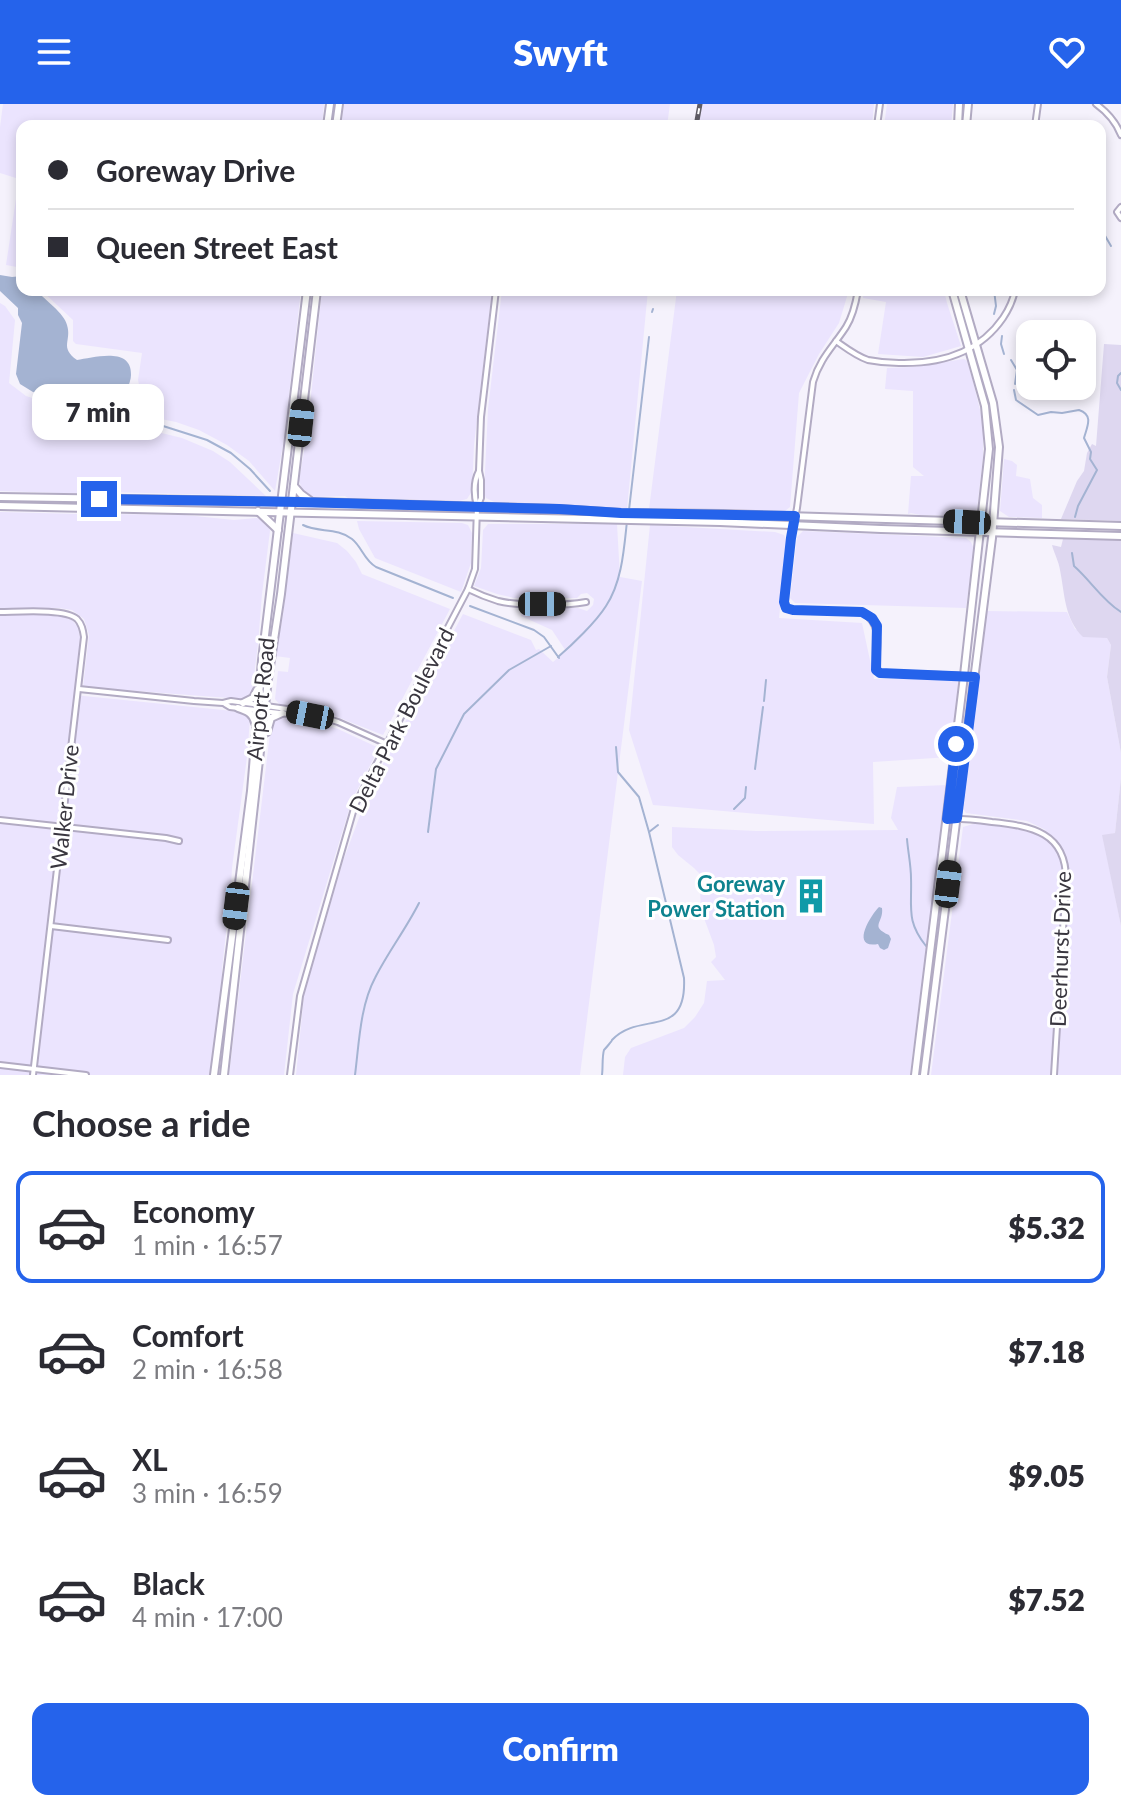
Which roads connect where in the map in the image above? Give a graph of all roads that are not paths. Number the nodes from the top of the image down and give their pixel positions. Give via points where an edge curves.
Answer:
1 (1096, 104) edge
2 (1120, 127) edge
3 (1121, 135) edge
4 (1121, 204) edge
5 (1121, 218) edge
6 (306, 296) edge
7 (317, 296) edge
8 (495, 296) edge
9 (856, 296) edge
10 (954, 296) edge
11 (962, 296) edge
12 (1014, 296) edge
13 (303, 324) junction
14 (315, 326) junction
15 (836, 341) junction
16 (977, 345) junction
17 (969, 350) junction
18 (294, 485) junction
19 (0, 497) edge
20 (281, 501) junction
21 (291, 502) junction
22 (312, 502) junction
23 (421, 505) junction
24 (0, 506) edge
25 (477, 507) junction
26 (983, 508) junction
27 (994, 508) junction
28 (258, 511) junction
29 (280, 511) junction
30 (290, 512) junction
31 (404, 514) junction
32 (477, 515) junction
33 (620, 516) junction
34 (795, 516) junction
35 (651, 517) junction
36 (967, 522) junction
37 (981, 523) junction
38 (993, 523) junction
39 (1007, 523) junction
40 (793, 525) junction
41 (1121, 526) edge
42 (278, 530) junction
43 (967, 532) junction
44 (980, 532) junction
45 (992, 532) junction
46 (1006, 533) junction
47 (1121, 536) edge
48 (990, 546) junction
49 (978, 547) junction
50 (468, 589) junction
51 (586, 602) dead end
52 (0, 612) edge
53 (964, 676) junction
54 (975, 677) junction
55 (260, 680) junction
56 (79, 689) junction
57 (241, 705) junction
58 (261, 708) junction
59 (291, 712) junction
60 (282, 713) junction
61 (255, 730) junction
62 (262, 735) junction
63 (387, 744) junction
64 (957, 818) junction
65 (947, 819) junction
66 (0, 820) edge
67 (62, 826) junction
68 (179, 841) dead end
69 (51, 926) junction
70 (168, 940) dead end
71 (0, 1065) edge
72 (34, 1072) edge
73 (86, 1075) edge
74 (213, 1075) edge
75 (224, 1075) edge
76 (290, 1075) edge
77 (915, 1075) edge
78 (924, 1075) edge
79 (1054, 1075) edge

1 - 2 street
2 - 3 street
4 - 5 street
6 - 13 main road, Airport Road
7 - 14 main road, Airport Road
8 - 25 street, Delta Park Boulevard via 475,478
9 - 15 street via 849,322
10 - 17 main road
11 - 16 main road
12 - 16 street via 994,331
13 - 14 main road
13 - 20 main road, Airport Road
14 - 18 main road, Airport Road
15 - 17 street via 866,359 884,362 926,363
15 - 34 street via 813,382
16 - 17 street
16 - 27 main road via 998,434
17 - 26 main road via 989,429
18 - 21 main road, Airport Road
18 - 22 main road
19 - 20 main road
20 - 21 main road
20 - 29 main road, Airport Road
21 - 22 main road
21 - 30 main road, Airport Road
22 - 23 main road
23 - 25 main road
23 - 31 main road
24 - 28 main road
25 - 32 street, Delta Park Boulevard
25 - 33 main road
26 - 36 main road
26 - 37 main road
27 - 38 main road
27 - 39 main road
28 - 29 main road
28 - 42 main road
29 - 30 main road
29 - 42 main road, Airport Road
30 - 31 main road
30 - 58 main road, Airport Road
31 - 32 main road
32 - 33 main road
32 - 50 street, Delta Park Boulevard via 475,569
33 - 35 main road
34 - 35 main road
34 - 36 main road
34 - 40 street
35 - 40 main road
36 - 37 main road
37 - 38 main road
37 - 44 main road
38 - 39 main road
38 - 45 main road
39 - 41 main road
40 - 43 main road
40 - 53 street via 786,608 862,612 872,618 880,673
42 - 55 main road, Airport Road
43 - 44 main road
43 - 49 main road
44 - 45 main road
44 - 49 main road
45 - 46 main road
45 - 48 main road
46 - 47 main road
46 - 48 main road
48 - 54 main road
49 - 53 main road
50 - 51 street via 517,603
50 - 63 street, Delta Park Boulevard
52 - 56 street, Walker Drive via 65,613 76,618 84,637
53 - 54 street
53 - 65 main road
54 - 64 main road
55 - 57 main road via 253,698
55 - 58 main road, Airport Road
56 - 57 street
56 - 67 street, Walker Drive
57 - 58 street
57 - 61 main road via 253,717
58 - 59 street
58 - 60 street
58 - 61 main road, Airport Road
58 - 62 main road, Airport Road
59 - 60 street
59 - 63 street via 338,722
60 - 62 main road via 271,718
61 - 74 main road, Airport Road
62 - 75 main road, Airport Road
63 - 76 street, Delta Park Boulevard via 355,805 313,947 300,996
64 - 65 street, Deerhurst Drive
64 - 78 main road
64 - 79 street, Deerhurst Drive via 1033,829 1050,840 1064,861
65 - 77 main road
66 - 67 street
67 - 68 street
67 - 69 street, Walker Drive
69 - 70 street
69 - 72 street, Walker Drive
71 - 72 street
72 - 73 street

